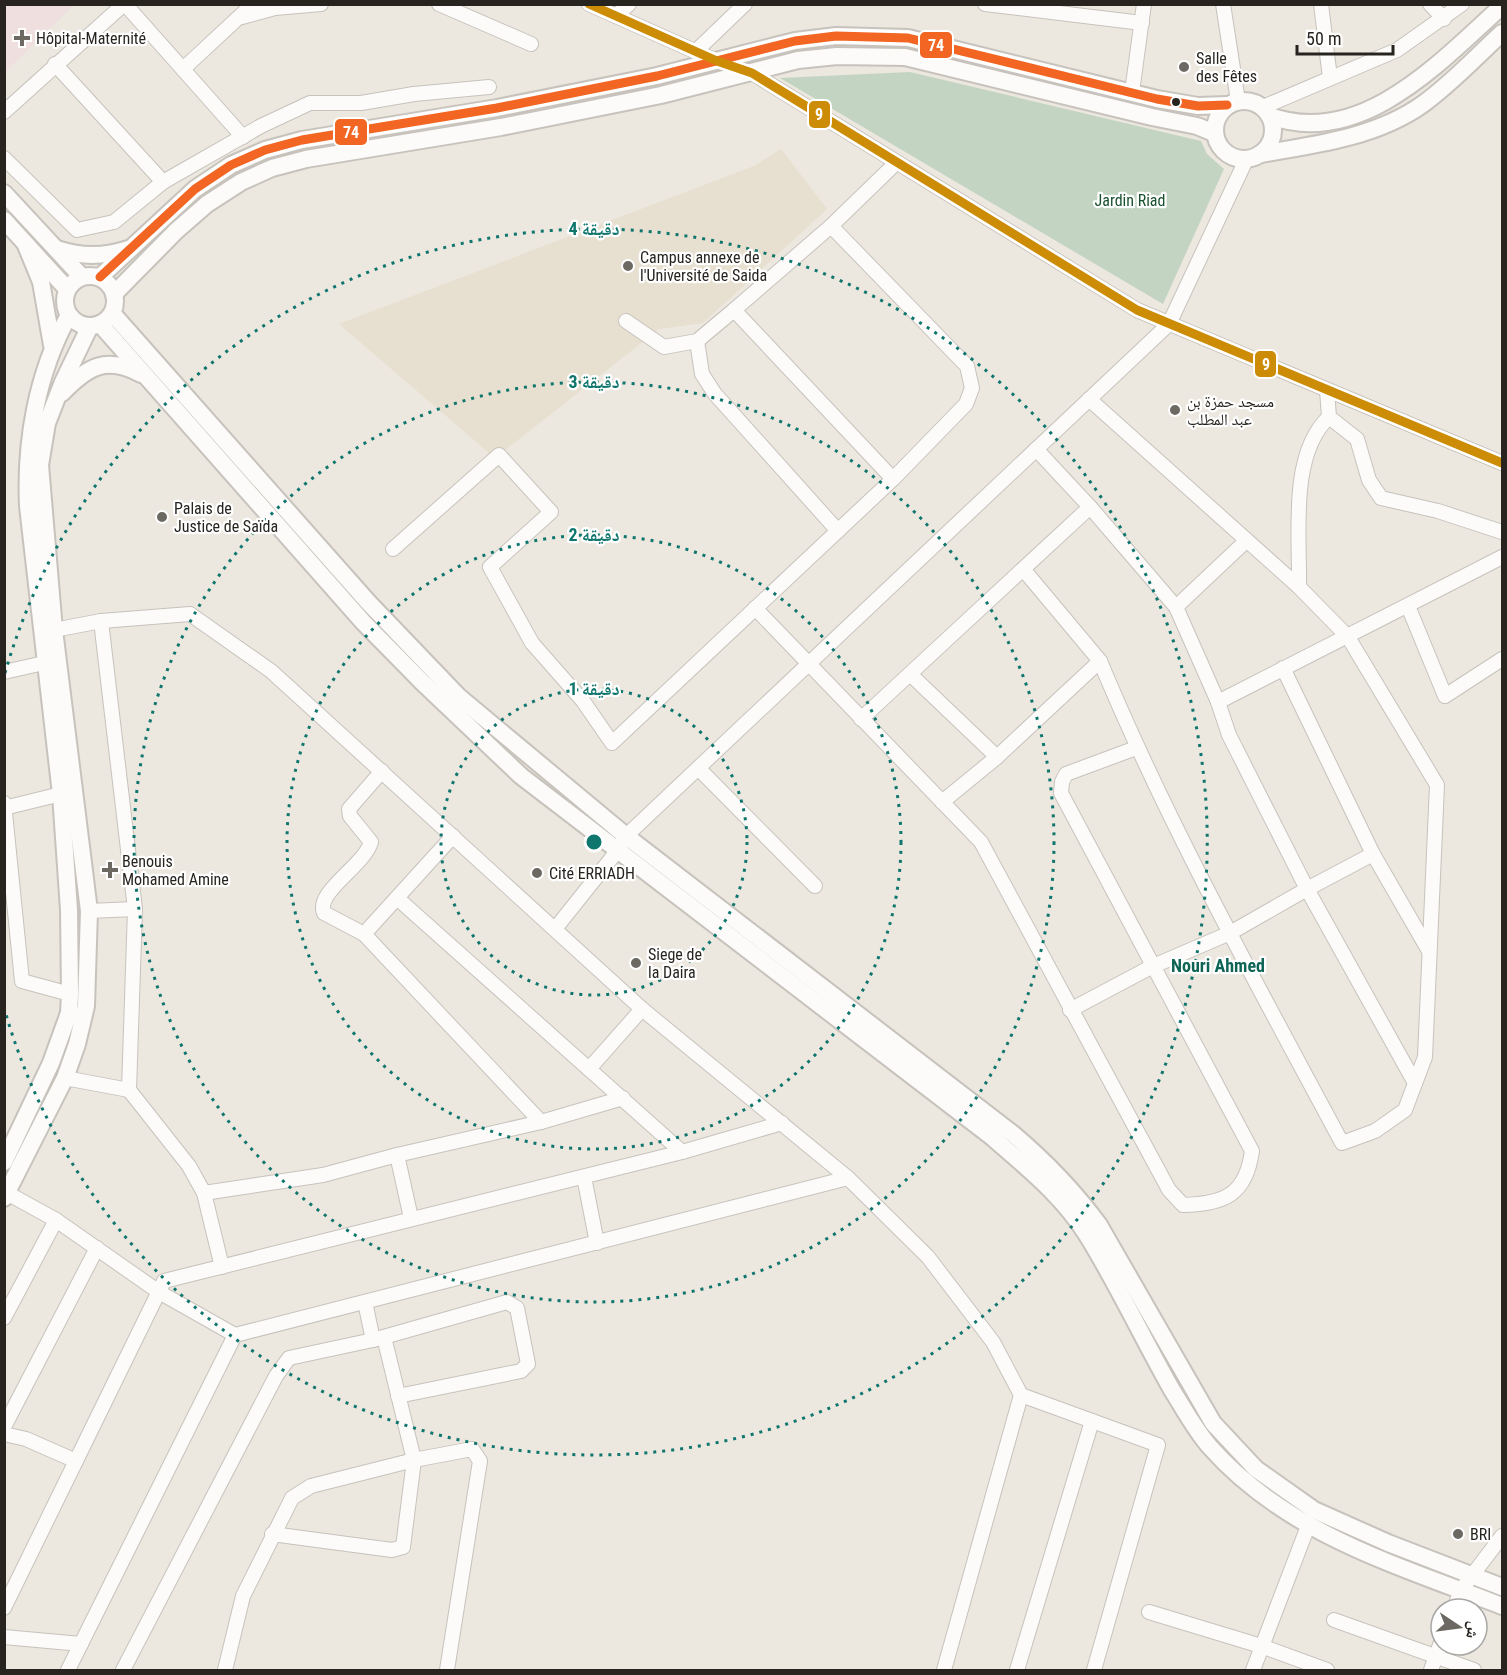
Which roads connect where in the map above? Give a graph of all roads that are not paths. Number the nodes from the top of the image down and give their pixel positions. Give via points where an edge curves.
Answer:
1 (124, 4) edge
2 (253, 4) edge
3 (321, 4) edge
4 (439, 4) edge
5 (589, 4) edge
6 (629, 4) edge
7 (745, 4) edge
8 (985, 4) edge
9 (1144, 4) edge
10 (1223, 4) edge
11 (1321, 4) edge
12 (1430, 4) edge
13 (1462, 4) edge
14 (1503, 6) edge
15 (1004, 7) edge
16 (616, 16) junction
17 (237, 18) junction
18 (1444, 19) junction
19 (1142, 23) junction
20 (1503, 33) edge
21 (531, 44) dead end
22 (695, 52) junction
23 (717, 61) junction
24 (55, 64) junction
25 (183, 69) junction
26 (752, 73) junction
27 (1330, 78) junction
28 (489, 87) dead end
29 (1132, 92) junction
30 (1232, 103) junction
31 (4, 112) edge
32 (1266, 112) junction
33 (1214, 133) junction
34 (243, 137) junction
35 (1253, 157) junction
36 (4, 158) edge
37 (896, 163) junction
38 (163, 182) junction
39 (4, 193) edge
40 (4, 220) edge
41 (831, 226) junction
42 (25, 243) junction
43 (56, 248) junction
44 (128, 249) junction
45 (81, 276) junction
46 (100, 277) junction
47 (67, 289) junction
48 (114, 294) junction
49 (734, 310) junction
50 (69, 315) junction
51 (100, 321) junction
52 (626, 321) dead end
53 (1169, 324) junction
54 (697, 341) junction
55 (52, 345) junction
56 (150, 379) junction
57 (1327, 390) junction
58 (59, 395) junction
59 (1089, 399) junction
60 (1329, 417) junction
61 (1036, 449) junction
62 (1503, 463) edge
63 (893, 479) junction
64 (1090, 507) junction
65 (838, 531) junction
66 (1503, 532) edge
67 (1246, 541) junction
68 (393, 549) dead end
69 (1503, 557) edge
70 (1023, 569) junction
71 (1299, 586) junction
72 (1408, 606) junction
73 (1176, 607) junction
74 (756, 608) junction
75 (101, 621) junction
76 (54, 630) junction
77 (1348, 637) junction
78 (1503, 659) edge
79 (1100, 661) junction
80 (44, 663) junction
81 (808, 665) junction
82 (1283, 668) junction
83 (4, 672) edge
84 (910, 674) junction
85 (1218, 702) junction
86 (861, 719) junction
87 (1136, 748) junction
88 (996, 757) junction
89 (698, 768) junction
90 (382, 771) junction
91 (61, 794) junction
92 (942, 802) junction
93 (5, 806) edge
94 (453, 836) junction
95 (622, 843) junction
96 (1373, 854) junction
97 (814, 886) dead end
98 (1307, 888) junction
99 (397, 898) junction
100 (135, 909) junction
101 (89, 911) junction
102 (555, 928) junction
103 (1230, 933) junction
104 (364, 934) junction
105 (1430, 953) junction
106 (1151, 967) junction
107 (70, 994) junction
108 (642, 1009) junction
109 (1070, 1010) junction
110 (589, 1069) junction
111 (65, 1078) junction
112 (1415, 1083) junction
113 (129, 1090) junction
114 (623, 1098) junction
115 (541, 1122) junction
116 (782, 1123) junction
117 (682, 1152) junction
118 (397, 1155) junction
119 (4, 1162) edge
120 (584, 1177) junction
121 (848, 1178) junction
122 (204, 1193) junction
123 (6, 1195) edge
124 (411, 1218) junction
125 (56, 1220) junction
126 (597, 1243) junction
127 (97, 1248) junction
128 (222, 1267) junction
129 (159, 1292) junction
130 (365, 1302) junction
131 (4, 1318) edge
132 (235, 1335) junction
133 (378, 1338) junction
134 (1021, 1395) junction
135 (398, 1396) junction
136 (1092, 1421) junction
137 (4, 1427) edge
138 (4, 1434) edge
139 (414, 1460) junction
140 (76, 1461) junction
141 (1308, 1526) junction
142 (272, 1534) junction
143 (1503, 1536) edge
144 (1473, 1575) junction
145 (1503, 1587) edge
146 (1461, 1590) junction
147 (1458, 1597) edge
148 (1503, 1606) edge
149 (4, 1608) edge
150 (1149, 1612) dead end
151 (1334, 1620) dead end
152 (4, 1637) edge
153 (81, 1644) junction
154 (1261, 1646) junction
155 (1433, 1664) edge
156 (68, 1671) edge
157 (123, 1671) edge
158 (225, 1671) edge
159 (447, 1671) edge
160 (945, 1671) edge
161 (1017, 1671) edge
162 (1094, 1671) edge
163 (1253, 1671) edge
164 (1327, 1671) edge
165 (1473, 1671) edge

1 - 24 street
1 - 25 street
2 - 17 street
3 - 17 street via 275,8
4 - 21 street
5 - 16 street
6 - 16 street
7 - 22 street
8 - 15 street
9 - 19 street
10 - 30 street
11 - 27 street
12 - 18 street
13 - 18 street
14 - 32 main road via 1411,87 1384,102 1310,125 1286,122
15 - 19 street
16 - 22 street
17 - 25 street
18 - 27 street via 1397,50
19 - 29 street
20 - 35 main road via 1423,104 1393,121 1354,135
22 - 23 street
23 - 26 street
23 - 29 main road via 795,41 836,36 908,38
23 - 44 main road via 497,108 342,133 265,150 231,165 195,189
24 - 31 street
24 - 38 street
25 - 34 street
26 - 33 main road via 798,60 905,57
26 - 37 street
26 - 48 main road via 501,127 355,150 272,168 207,204
27 - 32 street
28 - 34 street via 361,103 310,103
29 - 30 main road via 1198,106
30 - 32 main road via 1255,103
30 - 33 main road via 1217,117
32 - 35 main road via 1273,133 1267,148
33 - 35 main road via 1216,142 1228,155
34 - 38 street
35 - 53 street
36 - 38 street via 76,230 114,222
37 - 41 street
37 - 53 street via 1137,310
39 - 43 main road
40 - 42 main road
41 - 49 street
41 - 63 street via 967,366 972,388 966,404
42 - 47 main road
42 - 55 main road via 44,293
43 - 44 main road via 85,256
43 - 45 main road
44 - 46 main road
45 - 46 main road
45 - 47 main road
46 - 48 main road
47 - 50 main road via 64,305
48 - 51 main road
49 - 54 street
49 - 63 street
50 - 51 main road via 80,324
50 - 55 main road
51 - 56 main road
51 - 58 main road
51 - 95 main road via 459,697
52 - 54 street via 664,347
53 - 57 street
53 - 59 street
54 - 65 street via 702,374 715,394
55 - 80 main road via 26,468
56 - 58 main road via 126,366 107,365 80,374
56 - 95 main road via 334,590 422,682 521,776
57 - 60 street
57 - 62 street
58 - 76 main road via 42,442 40,465
59 - 61 street
59 - 67 street
60 - 66 street via 1357,439 1369,480 1381,498
60 - 71 street via 1318,427 1306,453 1300,492
61 - 64 street
61 - 81 street
63 - 65 street
64 - 70 street
64 - 73 street
65 - 74 street
67 - 71 street
67 - 73 street
68 - 74 street via 499,455 551,512 490,567 532,643 583,701 612,743
69 - 72 street
70 - 79 street
70 - 84 street
71 - 77 street
72 - 77 street
72 - 78 street via 1445,696
73 - 85 street
74 - 81 street
75 - 76 street
75 - 90 street via 190,614 271,671
75 - 100 street
76 - 101 main road
77 - 82 street
77 - 105 street via 1437,785
79 - 87 street
79 - 88 street
80 - 83 street
80 - 91 main road
81 - 86 street
81 - 89 street
82 - 85 street
82 - 96 street
84 - 86 street
84 - 88 street
85 - 98 street via 1229,735
86 - 92 street
87 - 103 street
87 - 106 street via 1066,774 1061,793
88 - 92 street
89 - 95 street
89 - 97 street
90 - 94 street
90 - 104 street via 349,809 350,816 371,842 368,853 324,896 321,906 324,913
91 - 93 street
91 - 107 main road
92 - 109 street via 981,842
93 - 107 street via 22,981
94 - 99 street
94 - 102 street
95 - 102 street
95 - 141 main road via 992,1137 1051,1190 1087,1235 1160,1369 1208,1445 1264,1499
95 - 144 main road via 1043,1160 1100,1226 1213,1423 1256,1469 1314,1510
96 - 98 street
96 - 105 street
98 - 103 street
98 - 112 street
99 - 104 street
99 - 110 street
100 - 101 street
100 - 113 street
101 - 111 main road via 86,1006
102 - 108 street
103 - 106 street
103 - 112 street via 1342,1143 1375,1131 1405,1110
104 - 115 street
105 - 112 street via 1425,1057
106 - 109 street
106 - 109 street via 1252,1151 1249,1171 1240,1187 1212,1204 1183,1205 1169,1190
107 - 119 main road via 69,1013 51,1063
108 - 110 street
108 - 116 street
110 - 114 street
111 - 113 street
111 - 123 main road
113 - 122 street via 189,1166
114 - 115 street
114 - 117 street
115 - 118 street
116 - 117 street
116 - 121 street
117 - 120 street
118 - 122 street via 323,1175
118 - 124 street
120 - 124 street
120 - 126 street
121 - 126 street
121 - 134 street via 928,1257 993,1342
122 - 128 street
123 - 125 street
124 - 128 street
125 - 127 street
125 - 131 street
126 - 130 street
127 - 129 street
127 - 137 street
128 - 129 street via 164,1281
129 - 132 street
129 - 140 street
130 - 132 street
130 - 133 street
132 - 153 street
133 - 135 street
133 - 135 street via 507,1302 517,1308 528,1364 521,1371
133 - 157 street via 289,1358 276,1376
134 - 136 street
134 - 160 street
135 - 139 street
136 - 161 street
136 - 162 street via 1158,1445
138 - 140 street via 26,1439
139 - 142 street via 311,1486 292,1498
139 - 142 street via 403,1546 398,1550
139 - 159 street via 472,1449 480,1461
140 - 149 street
141 - 146 main road
141 - 154 street
142 - 158 street via 243,1596
143 - 144 street
144 - 145 main road
144 - 146 street
146 - 147 street
146 - 148 main road
150 - 154 street
151 - 155 street
152 - 153 street
153 - 156 street
154 - 163 street
154 - 164 street
155 - 165 street

